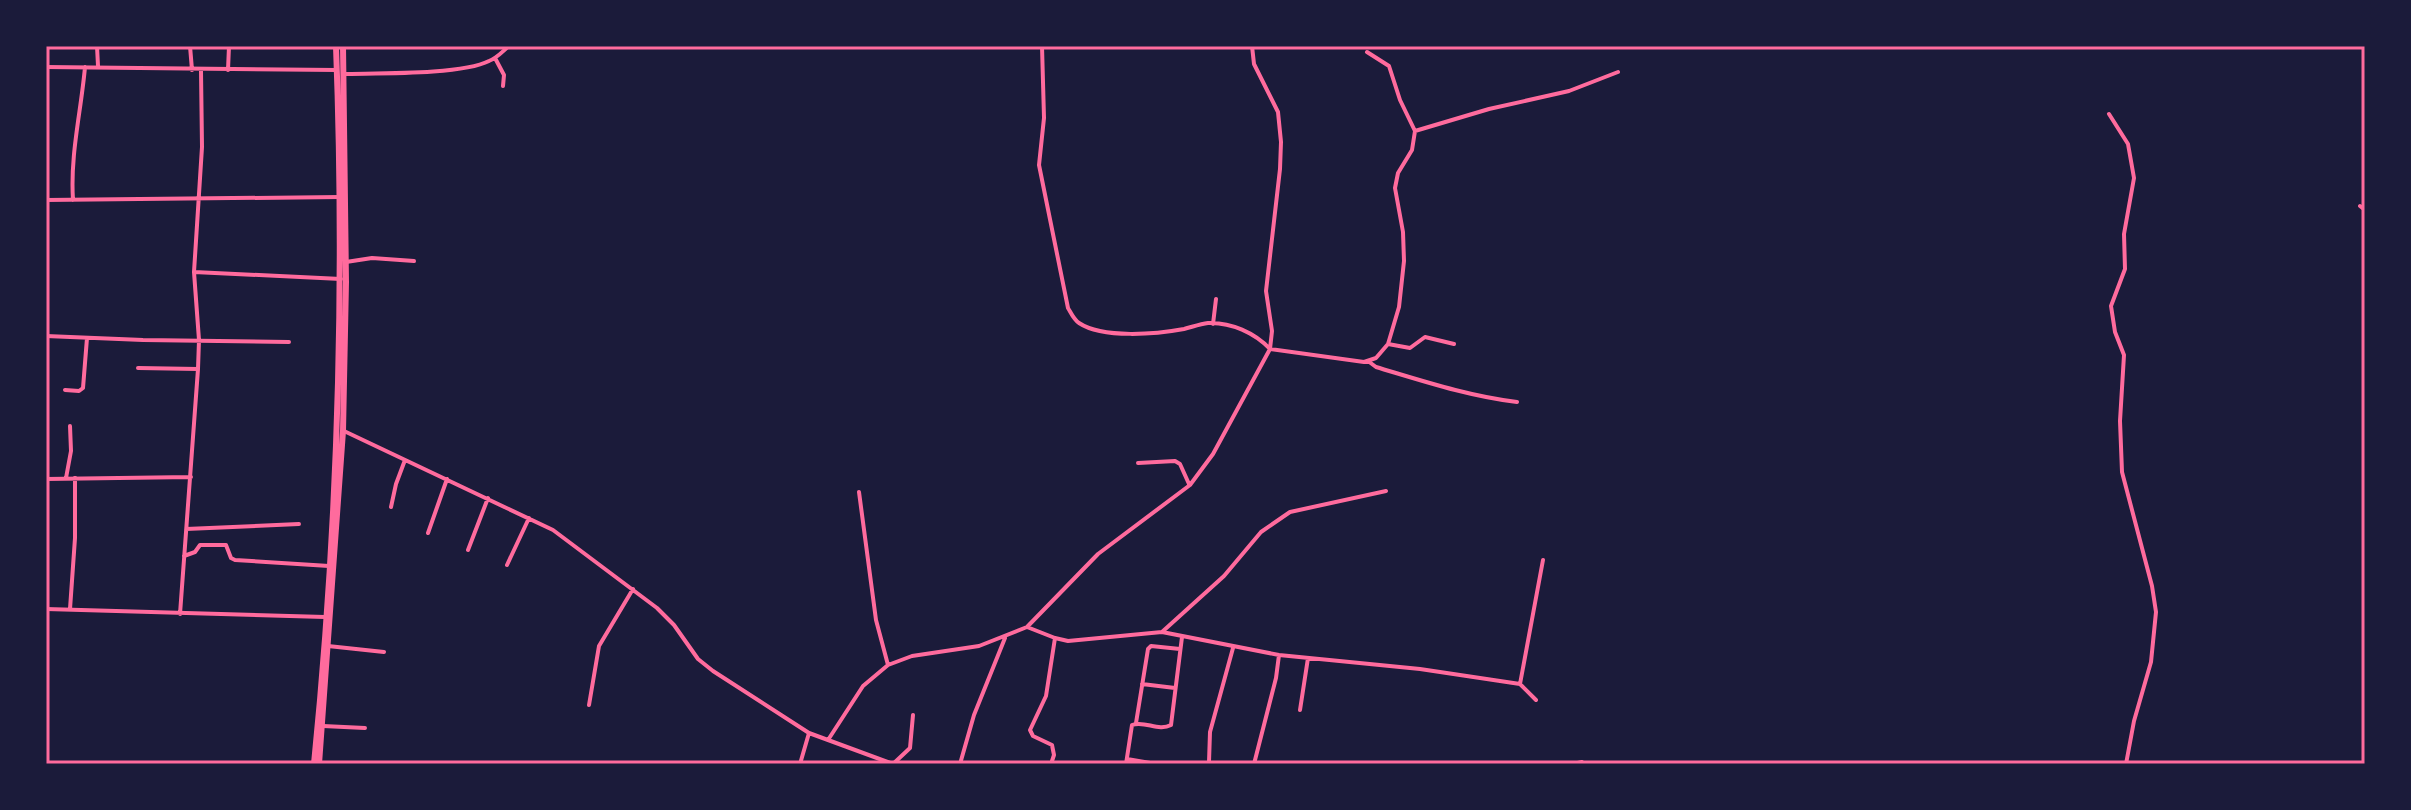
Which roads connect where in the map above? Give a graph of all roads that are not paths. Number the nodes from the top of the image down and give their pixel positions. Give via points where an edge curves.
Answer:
1 (97, 46) edge
2 (190, 46) edge
3 (229, 46) edge
4 (336, 46) edge
5 (343, 46) edge
6 (509, 46) edge
7 (1042, 46) edge
8 (1252, 46) edge
9 (1367, 52) dead end
10 (495, 58) junction
11 (85, 66) junction
12 (98, 66) junction
13 (46, 67) edge
14 (192, 70) junction
15 (201, 70) junction
16 (228, 70) junction
17 (341, 71) junction
18 (1618, 72) dead end
19 (503, 86) dead end
20 (2109, 114) dead end
21 (1415, 131) junction
22 (340, 197) junction
23 (46, 200) edge
24 (73, 200) junction
25 (197, 200) junction
26 (414, 261) dead end
27 (346, 262) junction
28 (194, 272) junction
29 (341, 279) junction
30 (1216, 299) dead end
31 (1213, 324) junction
32 (46, 336) edge
33 (87, 338) junction
34 (199, 340) junction
35 (289, 342) dead end
36 (1388, 344) junction
37 (1454, 344) dead end
38 (1270, 349) junction
39 (1368, 361) junction
40 (138, 368) dead end
41 (198, 369) junction
42 (65, 390) dead end
43 (1517, 402) dead end
44 (70, 426) dead end
45 (341, 429) junction
46 (405, 459) junction
47 (1138, 463) dead end
48 (191, 477) junction
49 (66, 478) junction
50 (75, 478) junction
51 (46, 479) edge
52 (447, 479) junction
53 (1190, 485) junction
54 (1386, 491) dead end
55 (859, 492) dead end
56 (488, 498) junction
57 (391, 507) dead end
58 (529, 518) junction
59 (299, 524) dead end
60 (186, 529) junction
61 (428, 533) dead end
62 (468, 550) dead end
63 (184, 556) junction
64 (1543, 560) dead end
65 (507, 565) dead end
66 (329, 566) junction
67 (633, 589) junction
68 (46, 609) edge
69 (70, 609) junction
70 (180, 614) junction
71 (325, 617) junction
72 (1027, 627) junction
73 (1162, 632) junction
74 (1005, 637) junction
75 (1182, 637) junction
76 (1055, 638) junction
77 (328, 646) junction
78 (1234, 648) junction
79 (1180, 649) junction
80 (384, 652) dead end
81 (1279, 655) junction
82 (1308, 658) junction
83 (888, 665) junction
84 (1142, 684) junction
85 (1520, 684) junction
86 (1175, 688) junction
87 (1536, 700) dead end
88 (589, 705) dead end
89 (1300, 710) dead end
90 (913, 715) dead end
91 (1136, 723) junction
92 (323, 726) junction
93 (365, 728) dead end
94 (809, 733) junction
95 (828, 740) junction
96 (1126, 762) edge
97 (1209, 762) edge
98 (1582, 762) dead end
99 (316, 764) edge
100 (800, 764) edge
101 (960, 764) edge
102 (1051, 764) edge
103 (1156, 764) edge
104 (1254, 764) edge
105 (1573, 764) edge
106 (2126, 764) edge

1 - 12 street
2 - 14 street
3 - 16 street
4 - 17 highway
5 - 17 highway
6 - 10 street
7 - 31 street via 1039,165 1068,308 1077,322 1099,331 1144,333
8 - 38 street via 1254,64 1278,112 1281,142 1266,291
9 - 21 street via 1389,66
10 - 17 street via 453,69
10 - 19 street
11 - 12 street
11 - 13 street
11 - 24 street via 73,155
12 - 14 street
14 - 15 street
15 - 16 street
15 - 25 street
16 - 17 street
17 - 22 highway
17 - 27 highway
18 - 21 street via 1569,91
20 - 106 street via 2128,144 2134,178 2124,234 2125,269 2111,306 2124,355 2122,472 2156,612 2151,662
21 - 36 street via 1395,188 1404,261
22 - 25 street
22 - 29 highway
23 - 24 street
24 - 25 street
25 - 28 street
26 - 27 street
27 - 45 highway
28 - 29 street
28 - 34 street
29 - 45 highway
30 - 31 street
31 - 38 street via 1242,329
32 - 33 street
33 - 34 street
33 - 42 street via 83,388
34 - 35 street
34 - 41 street
36 - 37 street via 1410,348 1425,337
36 - 39 street
38 - 39 street
38 - 53 street via 1213,454
39 - 43 street via 1441,387
40 - 41 street
41 - 48 street
44 - 49 street
45 - 46 street
45 - 66 highway
45 - 77 highway
46 - 52 street
46 - 57 street
47 - 53 street via 1175,461
48 - 50 street
48 - 60 street
49 - 50 street
49 - 51 street
50 - 69 street
52 - 56 street
52 - 61 street
53 - 72 street via 1098,554
54 - 73 street via 1290,512 1261,532 1224,576
55 - 83 street via 876,620
56 - 58 street
56 - 62 street
58 - 65 street
58 - 67 street
59 - 60 street
60 - 63 street
63 - 66 street via 200,545 222,544 235,560
63 - 70 street
64 - 85 street
66 - 71 highway
67 - 88 street via 599,646
67 - 94 street via 674,625 698,659
68 - 69 street
69 - 70 street
70 - 71 street
71 - 99 highway
72 - 74 street
72 - 76 street
73 - 75 street
73 - 76 street via 1091,640
74 - 83 street
74 - 101 street
75 - 78 street
75 - 79 street
76 - 102 street via 1046,696 1030,730 1052,745
77 - 80 street
77 - 92 highway
78 - 81 street
78 - 97 street via 1210,732
79 - 84 street via 1151,646
79 - 86 street
81 - 82 street
81 - 104 street
82 - 85 street
82 - 89 street
83 - 95 street via 863,686
84 - 86 street
84 - 91 street
85 - 87 street
86 - 91 street via 1171,725
90 - 95 street via 910,748 893,764
91 - 96 street
92 - 93 street
92 - 99 highway
94 - 95 street
94 - 100 street
96 - 103 street
98 - 105 street

